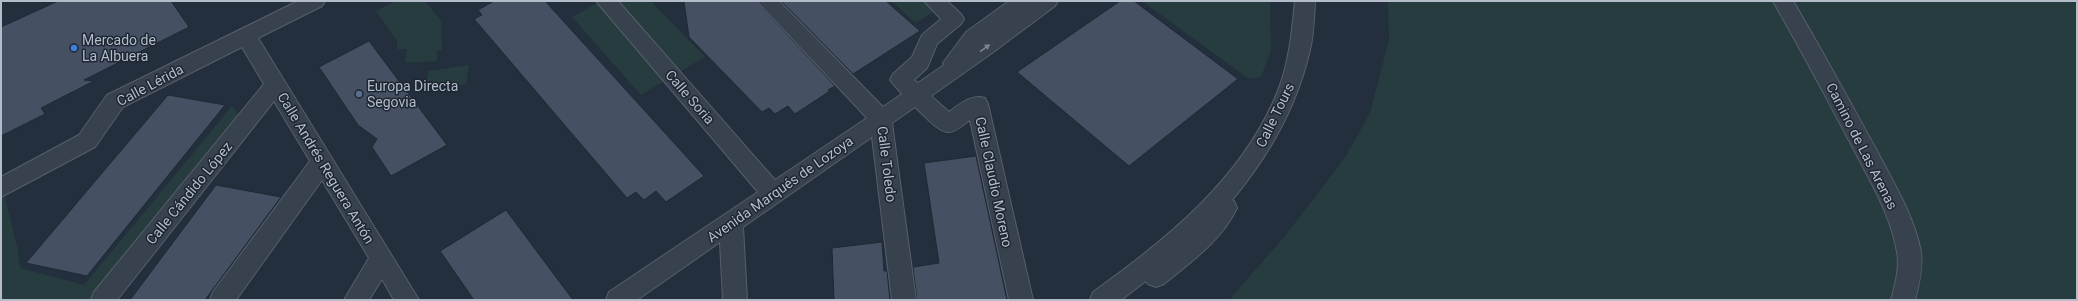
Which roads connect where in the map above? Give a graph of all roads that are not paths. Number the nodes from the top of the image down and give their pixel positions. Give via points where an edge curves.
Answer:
1 (315, 1) edge
2 (606, 1) edge
3 (767, 1) edge
4 (934, 1) edge
5 (1023, 1) edge
6 (1048, 1) edge
7 (1305, 1) edge
8 (1783, 1) edge
9 (246, 36) junction
10 (941, 78) junction
11 (275, 85) junction
12 (917, 95) junction
13 (881, 119) junction
14 (322, 162) junction
15 (1240, 178) junction
16 (1, 188) edge
17 (773, 194) junction
18 (731, 223) junction
19 (382, 258) junction
20 (103, 300) edge
21 (222, 300) edge
22 (356, 300) edge
23 (407, 300) edge
24 (618, 300) edge
25 (735, 300) edge
26 (904, 300) edge
27 (1021, 300) edge
28 (1102, 300) edge
29 (1128, 300) edge
30 (1903, 300) edge

1 - 9 street, Calle Lérida
2 - 17 street, Calle Soria
3 - 13 street, Calle Toledo
4 - 12 street, Calle Claudio Moreno via 954,19 929,40 920,62 900,80
5 - 10 street, Avenida Marqués de Lozoya via 973,36
10 -> 6 street, Avenida Marqués de Lozoya
7 - 15 street, Calle Tours via 1303,36 1291,86 1264,140
8 - 30 street, Camino de Las Arenas via 1820,63 1882,183 1902,228 1909,252 1910,274
9 - 11 street, Calle Andrés Reguera Antón
9 - 16 street, Calle Lérida via 116,101 87,141
10 - 12 street, Avenida Marqués de Lozoya
11 - 14 street, Calle Andrés Reguera Antón
11 - 20 street, Calle Cándido López
12 - 13 street, Avenida Marqués de Lozoya
12 - 27 street, Calle Claudio Moreno via 948,124 977,104
13 - 17 street, Avenida Marqués de Lozoya
13 - 26 street, Calle Toledo
14 - 19 street, Calle Andrés Reguera Antón
14 - 21 street
15 - 28 street, Calle Tours via 1192,228
15 - 29 street, Calle Tours via 1231,200 1206,236
17 - 18 street, Avenida Marqués de Lozoya
18 - 24 street, Avenida Marqués de Lozoya
18 - 25 street
19 - 22 street
19 - 23 street, Calle Andrés Reguera Antón

